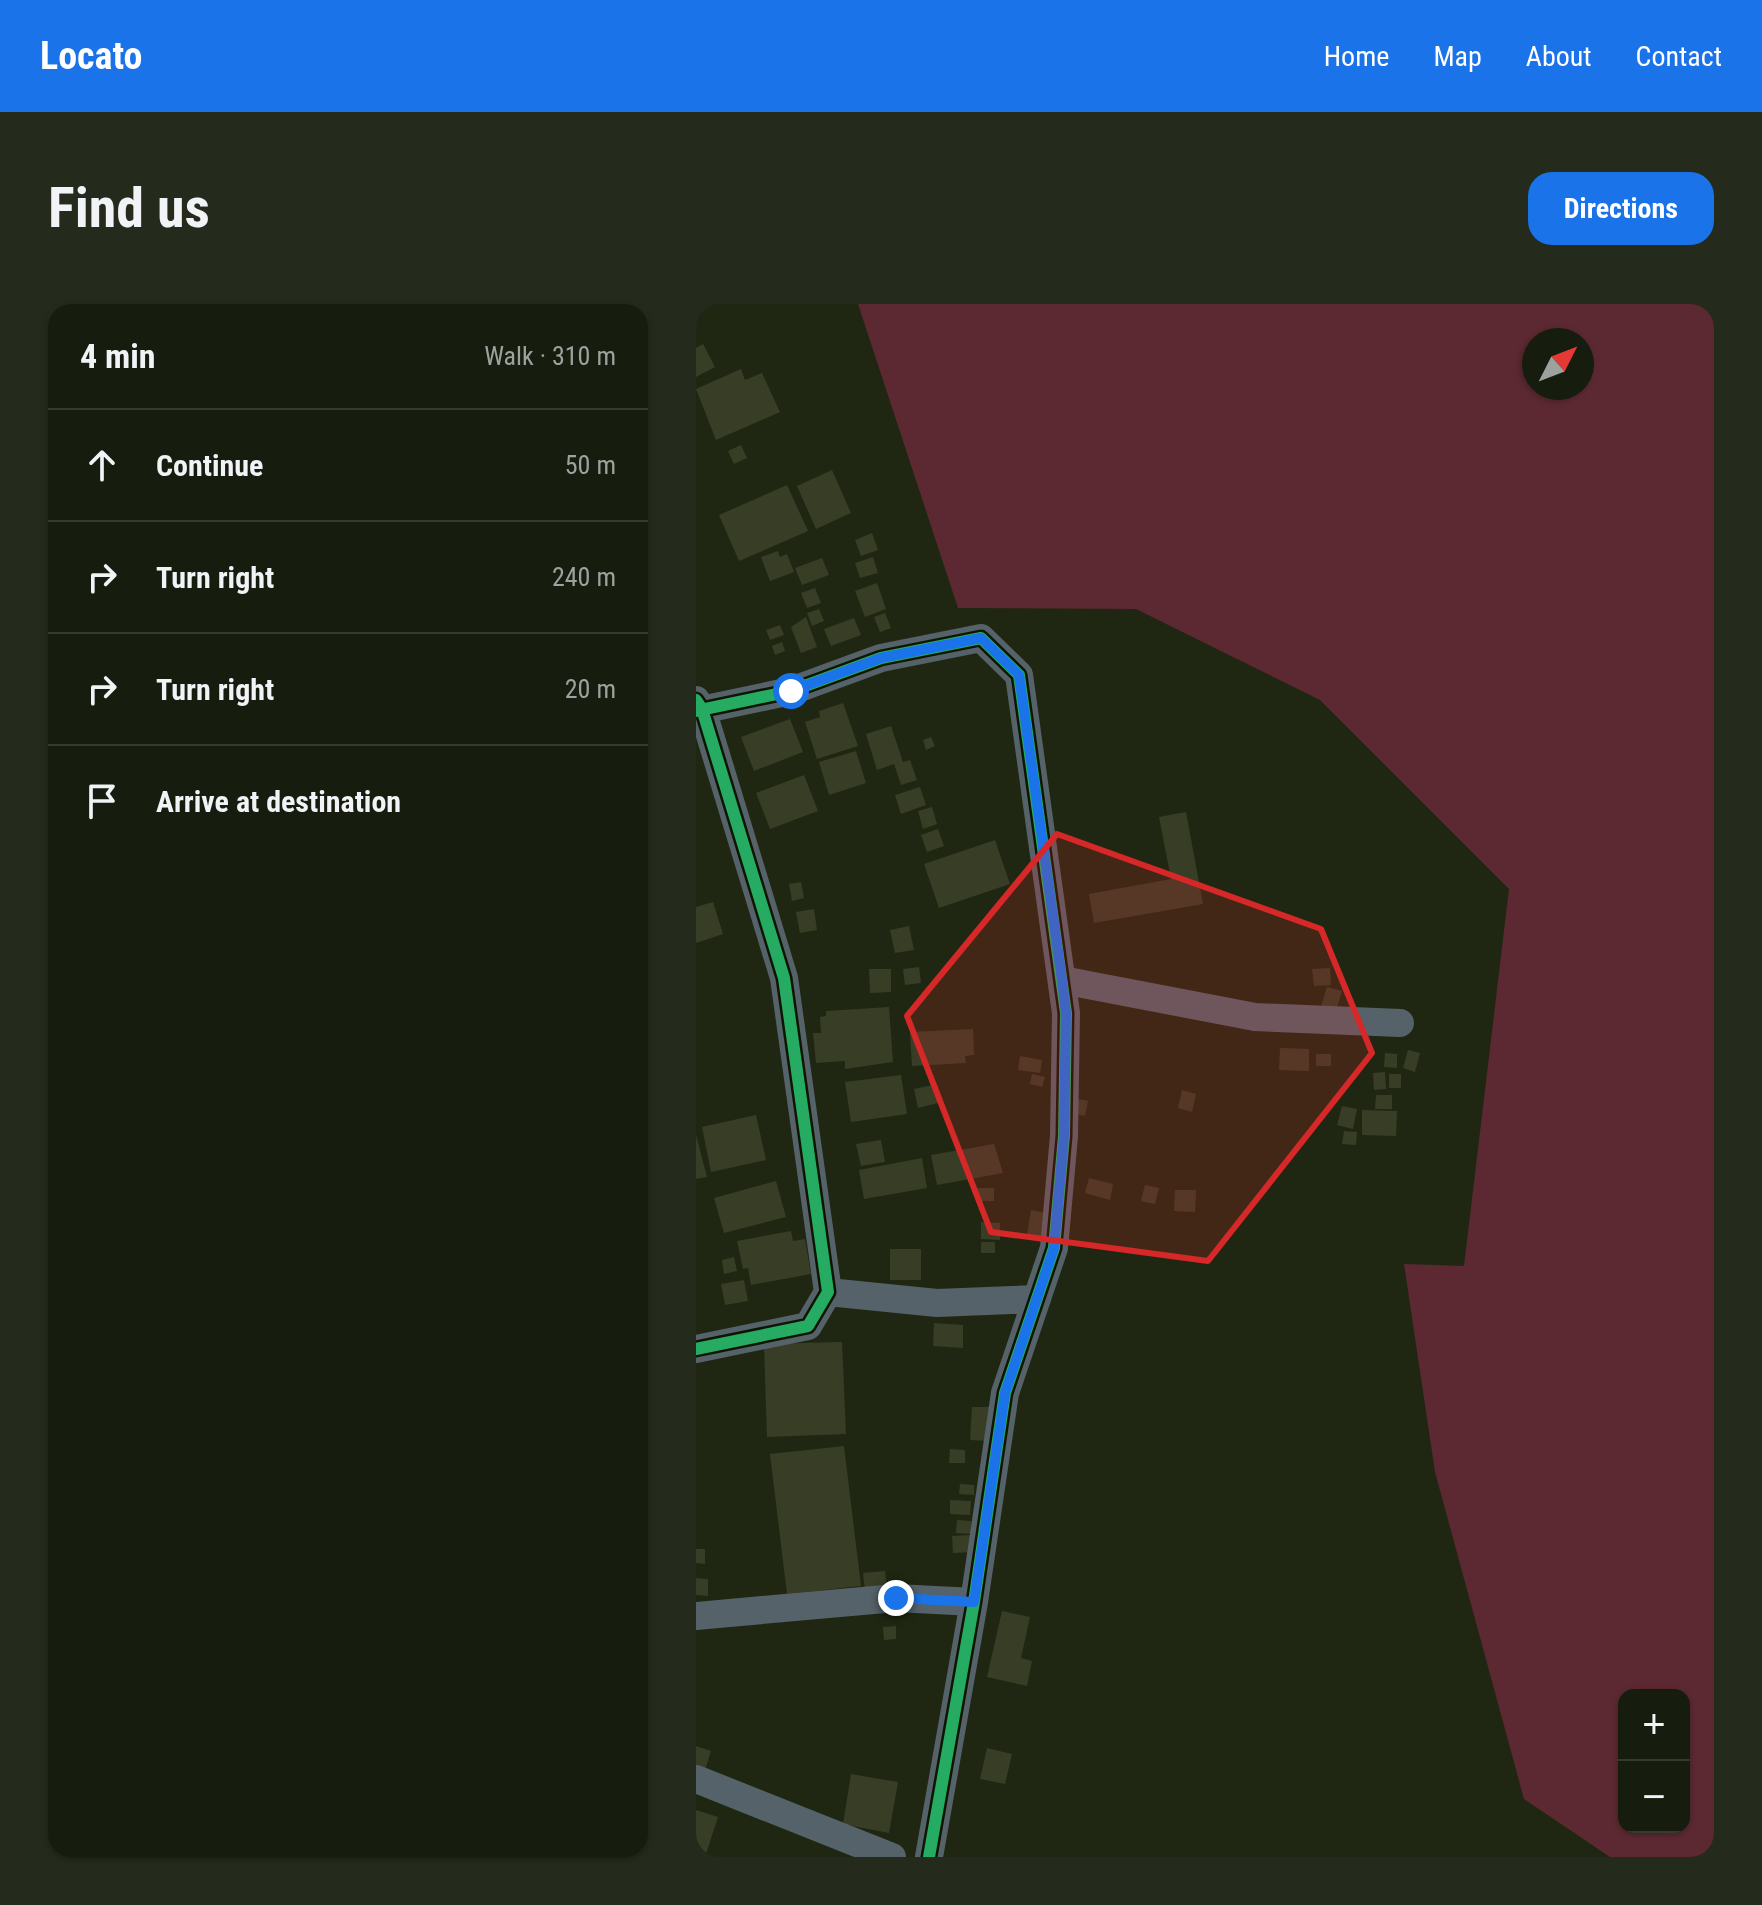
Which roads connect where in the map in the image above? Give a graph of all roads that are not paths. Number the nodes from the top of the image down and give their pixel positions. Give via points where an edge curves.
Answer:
1 (698, 707) edge
2 (1062, 980) junction
3 (1400, 1023) dead end
4 (828, 1292) junction
5 (1037, 1299) junction
6 (696, 1349) edge
7 (974, 1602) junction
8 (696, 1616) edge
9 (696, 1779) edge
10 (892, 1857) edge
11 (929, 1857) edge

1 - 2 street via 791,691 881,658 981,638 1019,675
1 - 4 street via 784,978
2 - 3 street via 1255,1017
2 - 5 street via 1064,1136 1054,1248
4 - 5 street via 937,1303
4 - 6 street via 808,1326
5 - 7 street via 1005,1393
7 - 8 street via 896,1598
7 - 11 street
9 - 10 street

